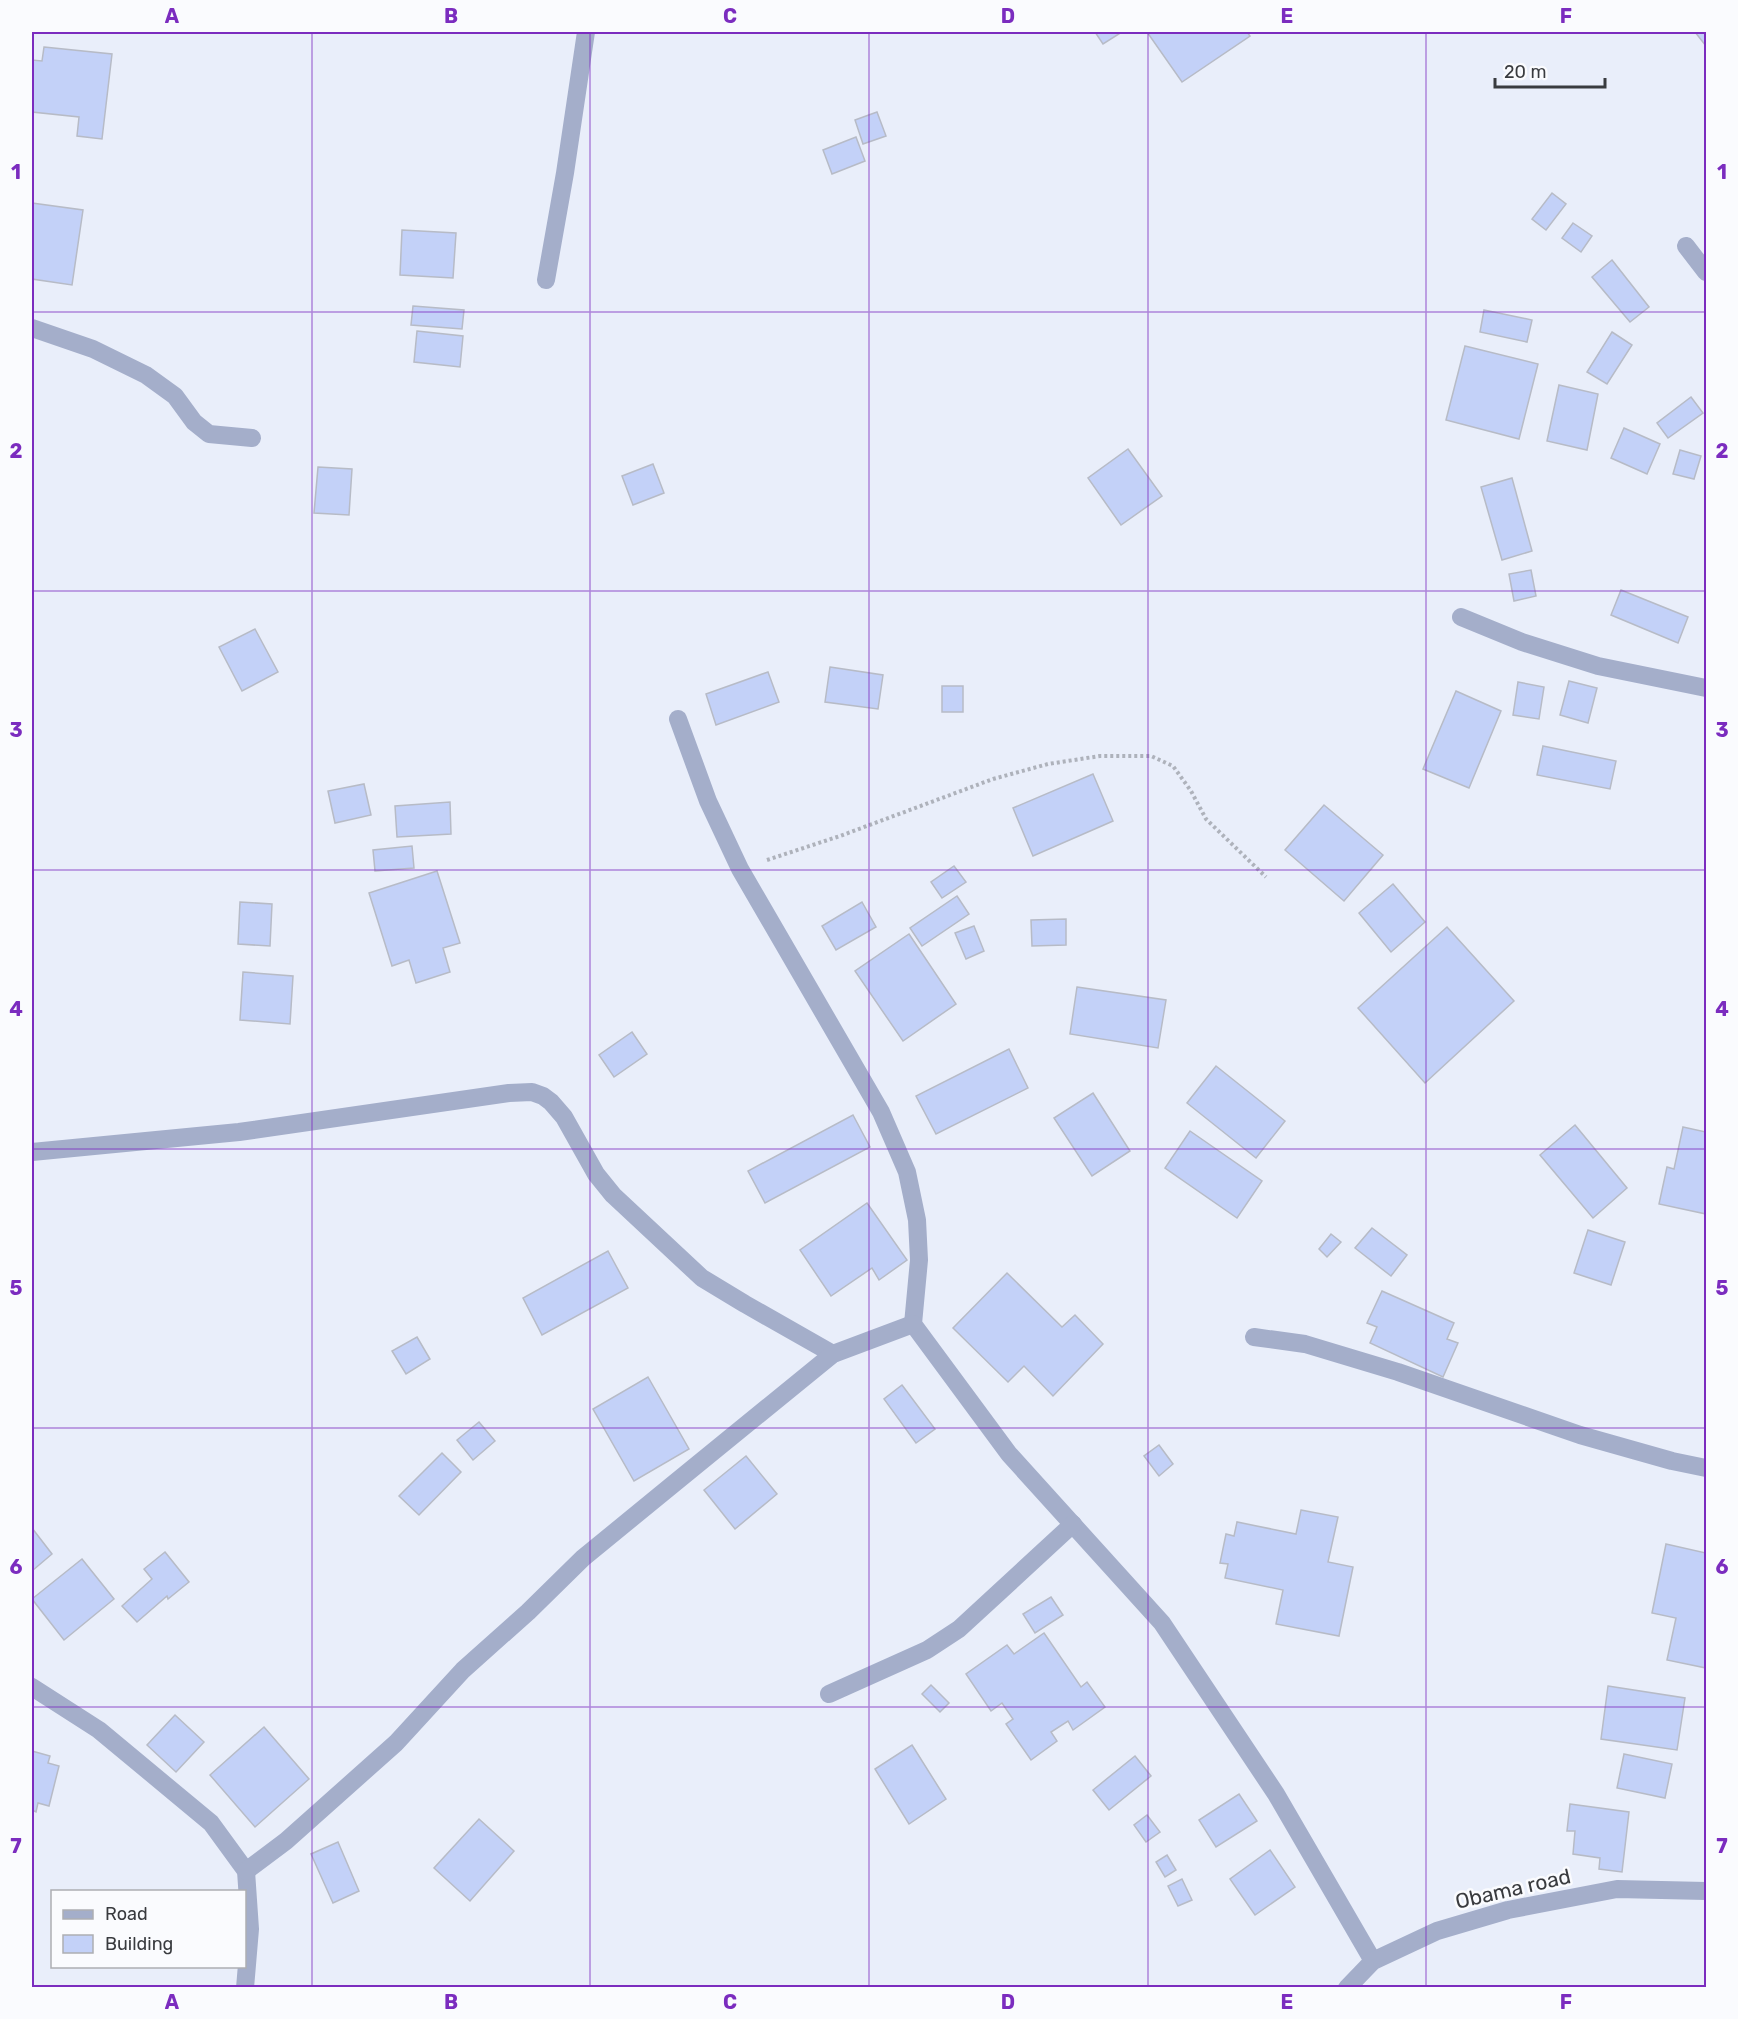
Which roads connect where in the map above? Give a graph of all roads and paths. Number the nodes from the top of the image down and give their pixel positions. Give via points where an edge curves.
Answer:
1 (586, 32) edge
2 (1686, 246) dead end
3 (1707, 272) edge
4 (546, 280) dead end
5 (32, 328) edge
6 (252, 438) dead end
7 (1461, 617) dead end
8 (1707, 688) edge
9 (678, 719) dead end
10 (740, 868) junction
11 (1266, 877) dead end
12 (32, 1152) edge
13 (913, 1324) junction
14 (1254, 1337) dead end
15 (833, 1354) junction
16 (1707, 1468) edge
17 (1073, 1524) junction
18 (32, 1687) edge
19 (829, 1694) dead end
20 (246, 1871) junction
21 (1707, 1890) edge
22 (1373, 1961) junction
23 (245, 1988) edge
24 (1347, 1988) edge

1 - 4 street
2 - 3 street
5 - 6 street via 93,349 146,375 175,396 209,435
7 - 8 street via 1598,666
9 - 10 street via 708,801
10 - 11 path via 993,779 1048,764 1100,756 1151,756 1173,766 1206,819
10 - 13 street via 881,1112 907,1172 917,1220 919,1260
12 - 15 street via 239,1132 532,1092 551,1102 564,1117 613,1196 702,1278
13 - 15 street
13 - 17 street via 1009,1454
14 - 16 street via 1305,1344 1580,1435
15 - 20 street via 583,1558 464,1670 396,1743 286,1841
17 - 19 street via 960,1629 927,1650
17 - 22 street via 1162,1623 1276,1794
18 - 20 street via 99,1730 211,1823
20 - 23 street via 250,1929
21 - 22 street, Obama road via 1617,1889 1508,1910 1437,1932
22 - 24 street, Obama road

